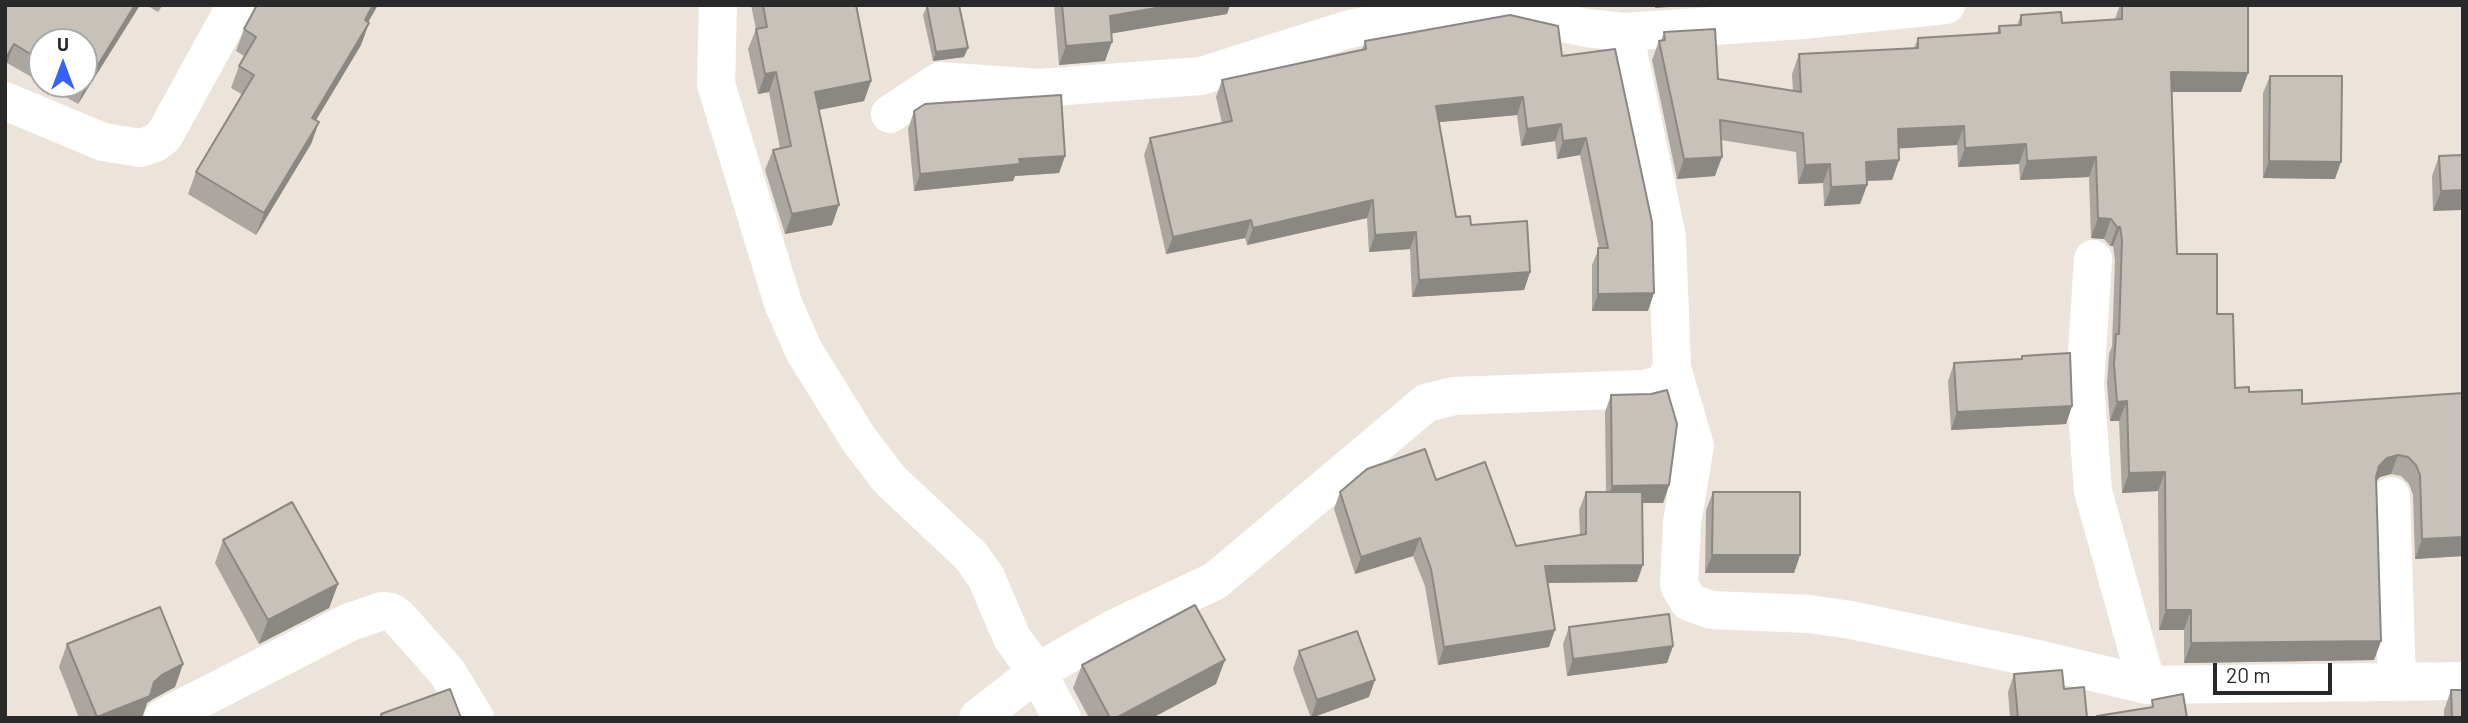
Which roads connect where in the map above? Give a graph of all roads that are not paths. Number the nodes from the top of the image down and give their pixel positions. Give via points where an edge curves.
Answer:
1 (236, 5) edge
2 (718, 5) edge
3 (1946, 5) edge
4 (1487, 6) edge
5 (1646, 22) edge
6 (5, 101) edge
7 (890, 114) dead end
8 (2093, 259) dead end
9 (1672, 368) junction
10 (2391, 496) dead end
11 (1037, 672) junction
12 (2463, 681) edge
13 (2397, 682) junction
14 (2147, 685) junction
15 (163, 718) edge
16 (475, 718) edge
17 (978, 718) edge
18 (1062, 718) edge

1 - 6 street via 164,136 155,143 140,148 103,142
2 - 11 street via 716,85 783,303 804,351 889,479 971,556 986,577 1012,638
3 - 5 street via 1802,20
4 - 5 street via 1586,28
4 - 7 street via 1346,30 1201,76 1039,88 940,81
5 - 9 street via 1667,237
8 - 14 street via 2085,384 2093,491
9 - 11 street via 1663,384 1644,389 1454,396 1426,403 1215,581 1113,629
9 - 14 street via 1695,446 1682,522 1679,584 1689,602 1711,610 1851,620
10 - 13 street
11 - 17 street
11 - 18 street
12 - 13 street
13 - 14 street
15 - 16 street via 350,622 382,611 398,617 447,672

